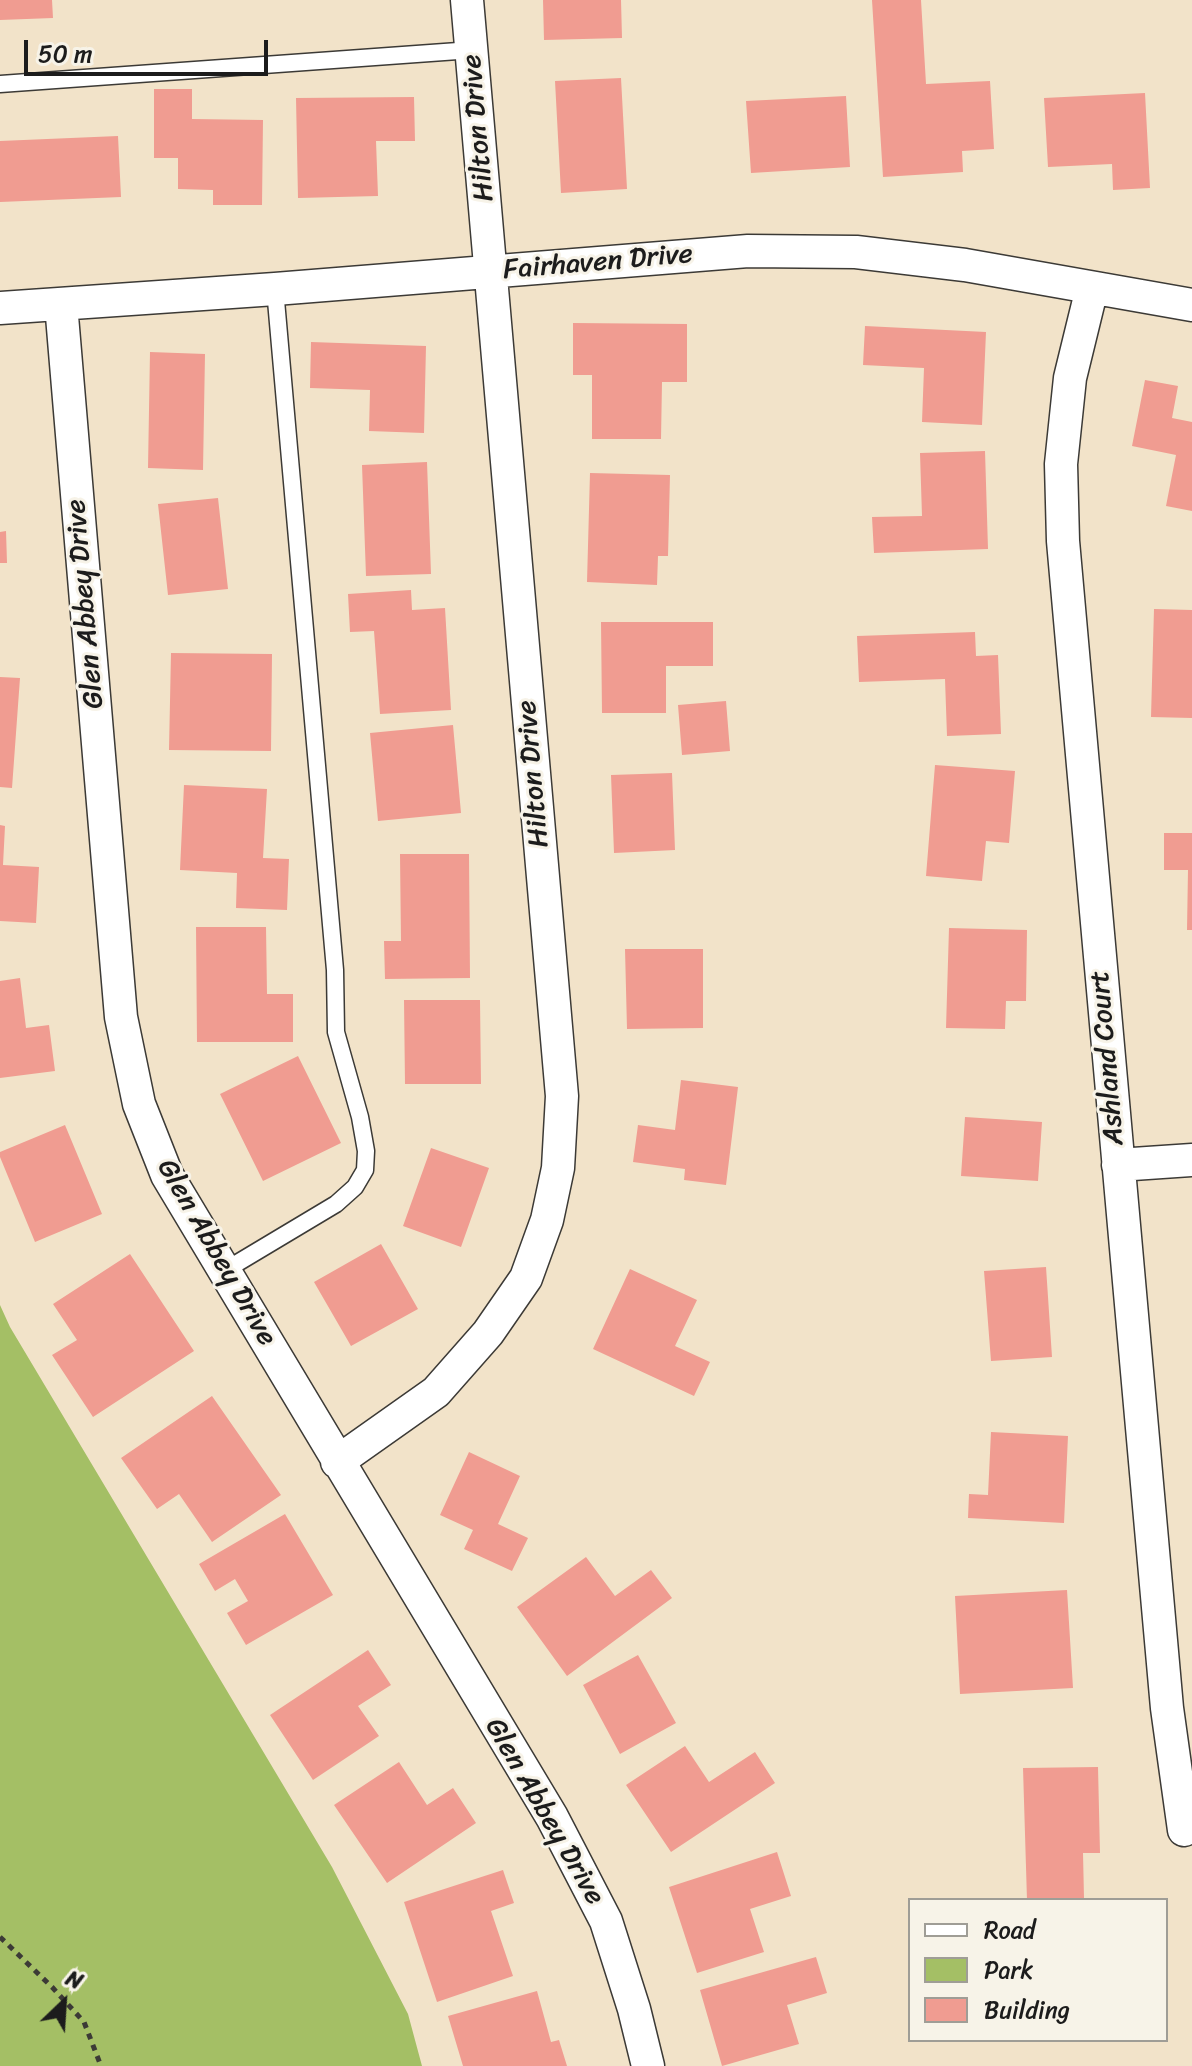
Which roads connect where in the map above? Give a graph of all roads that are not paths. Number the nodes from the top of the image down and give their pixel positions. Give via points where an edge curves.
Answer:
1 (467, 0) edge
2 (472, 50) junction
3 (0, 84) edge
4 (491, 272) junction
5 (1092, 288) junction
6 (275, 289) junction
7 (61, 304) junction
8 (1192, 305) edge
9 (0, 308) edge
10 (1192, 1160) edge
11 (1118, 1165) junction
12 (224, 1271) junction
13 (337, 1462) junction
14 (1184, 1830) dead end
15 (648, 2066) edge

1 - 2 street, Hilton Drive
2 - 3 lane
2 - 4 street, Hilton Drive
4 - 5 street, Fairhaven Drive via 748,251 856,252
4 - 6 street, Fairhaven Drive
4 - 13 street, Hilton Drive via 562,1096 558,1168 526,1278 488,1333 436,1392
5 - 8 street, Fairhaven Drive
5 - 11 street, Ashland Court via 1070,378 1061,464 1063,541
6 - 7 street, Fairhaven Drive
6 - 12 lane via 335,970 336,1032 366,1151 365,1170 336,1204
7 - 9 street, Fairhaven Drive
7 - 12 street, Glen Abbey Drive via 121,1017 139,1104 167,1175
10 - 11 street
11 - 14 street, Ashland Court via 1167,1708
12 - 13 street, Glen Abbey Drive
13 - 15 street, Glen Abbey Drive via 552,1817 606,1921

